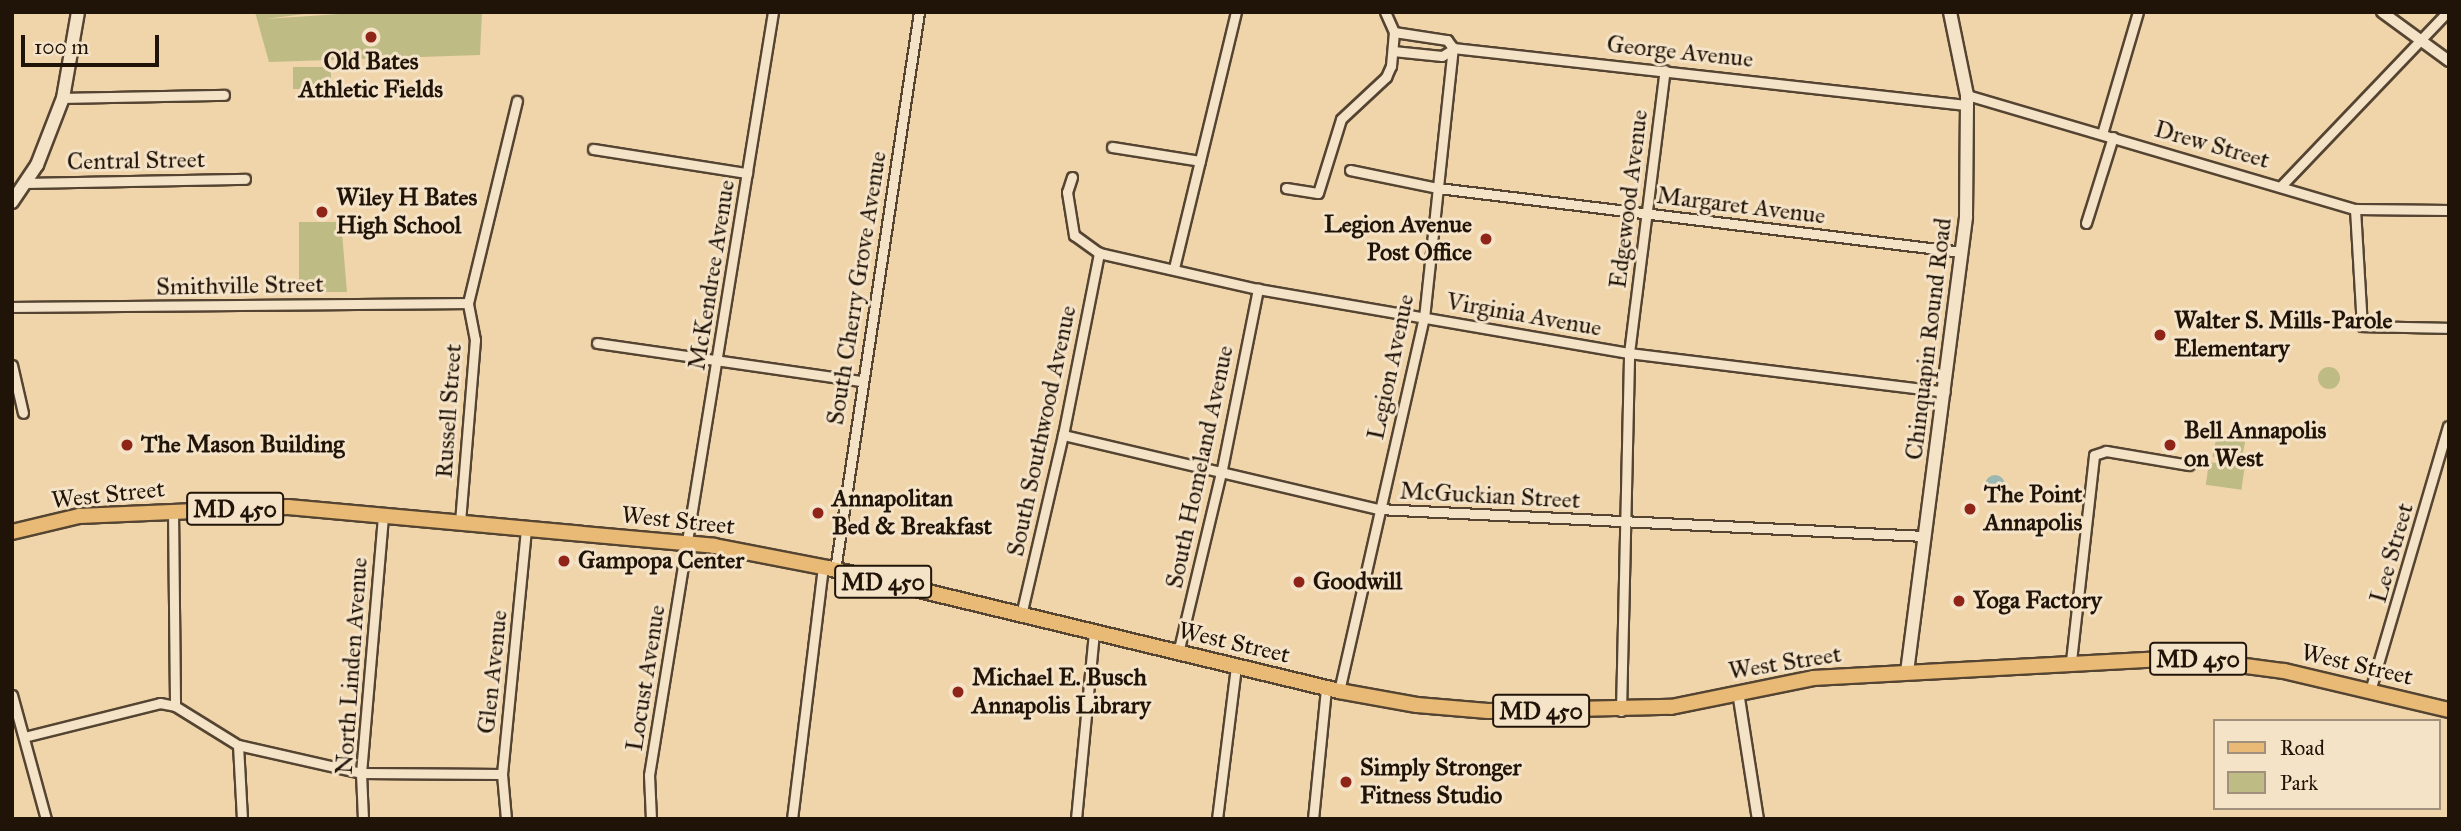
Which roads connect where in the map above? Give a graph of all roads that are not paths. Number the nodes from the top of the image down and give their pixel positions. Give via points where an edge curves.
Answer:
1 (78, 12) edge
2 (773, 12) edge
3 (919, 12) edge
4 (1236, 12) edge
5 (1385, 12) edge
6 (1950, 12) edge
7 (2138, 12) edge
8 (2382, 12) edge
9 (2446, 12) edge
10 (1394, 32) junction
11 (2419, 41) junction
12 (1452, 49) junction
13 (1392, 51) junction
14 (2449, 61) edge
15 (1665, 70) junction
16 (224, 95) dead end
17 (63, 98) junction
18 (1966, 100) junction
19 (517, 101) dead end
20 (2102, 134) junction
21 (2113, 137) junction
22 (1112, 147) dead end
23 (593, 149) dead end
24 (1200, 161) junction
25 (1350, 170) dead end
26 (747, 173) junction
27 (1072, 177) dead end
28 (245, 179) dead end
29 (28, 183) junction
30 (2281, 186) junction
31 (1286, 188) dead end
32 (1438, 188) junction
33 (12, 202) edge
34 (2354, 209) junction
35 (2449, 211) edge
36 (1646, 214) junction
37 (2086, 223) dead end
38 (1962, 252) junction
39 (1099, 253) junction
40 (1174, 268) junction
41 (1258, 289) junction
42 (468, 303) junction
43 (12, 307) edge
44 (1424, 318) junction
45 (2449, 328) edge
46 (597, 343) dead end
47 (1629, 353) junction
48 (718, 362) junction
49 (12, 365) edge
50 (860, 381) junction
51 (1945, 392) junction
52 (23, 413) dead end
53 (2448, 426) edge
54 (1063, 435) junction
55 (2189, 465) dead end
56 (1222, 469) junction
57 (1378, 509) junction
58 (173, 510) junction
59 (383, 516) junction
60 (460, 522) junction
61 (1624, 522) junction
62 (526, 529) junction
63 (12, 532) edge
64 (1924, 536) junction
65 (686, 544) junction
66 (829, 568) junction
67 (1021, 615) junction
68 (1094, 632) junction
69 (1178, 653) junction
70 (2071, 661) junction
71 (1236, 666) junction
72 (1906, 672) junction
73 (1333, 689) junction
74 (2370, 691) junction
75 (1738, 692) junction
76 (12, 695) edge
77 (175, 706) junction
78 (2449, 710) edge
79 (1621, 711) junction
80 (24, 737) junction
81 (239, 745) junction
82 (361, 773) junction
83 (502, 774) junction
84 (46, 819) edge
85 (242, 819) edge
86 (363, 819) edge
87 (506, 819) edge
88 (651, 819) edge
89 (792, 819) edge
90 (1076, 819) edge
91 (1217, 819) edge
92 (1313, 819) edge
93 (1758, 819) edge

1 - 17 main road
2 - 26 street, McKendree Avenue
3 - 50 street, South Cherry Grove Avenue
4 - 24 street
5 - 10 street
6 - 18 main road, Chinquapin Round Road
7 - 20 street
8 - 11 street
9 - 11 street
10 - 12 street, George Avenue via 1447,40
10 - 13 street
11 - 14 street
11 - 30 street
12 - 13 street via 1442,56
12 - 15 street, George Avenue
12 - 32 street, Legion Avenue
13 - 31 street via 1386,77 1341,119 1318,194
15 - 18 street, George Avenue
15 - 36 street, Edgewood Avenue
16 - 17 street
17 - 29 main road
18 - 20 street, Drew Street
18 - 38 main road, Chinquapin Round Road via 1969,166
19 - 42 street
20 - 21 street, Drew Street
21 - 30 street, Drew Street
21 - 37 street
22 - 24 street
23 - 26 street
24 - 40 street
25 - 32 street, Margaret Avenue
26 - 48 street, McKendree Avenue
27 - 39 street via 1067,192 1074,235
28 - 29 street, Central Street
29 - 33 main road
30 - 34 street, Drew Street
32 - 36 street, Margaret Avenue
32 - 44 street, Legion Avenue
34 - 35 street, Drew Street
34 - 45 street via 2362,326
36 - 38 street, Margaret Avenue
36 - 47 street, Edgewood Avenue
38 - 51 main road, Chinquapin Round Road
39 - 40 street, Virginia Avenue
39 - 54 street, South Southwood Avenue
40 - 41 street, Virginia Avenue
41 - 44 street, Virginia Avenue
41 - 56 street, South Homeland Avenue
42 - 43 street, Smithville Street
42 - 60 street, Russell Street via 475,340
44 - 47 street, Virginia Avenue
44 - 57 street, Legion Avenue
46 - 48 street
47 - 51 street, Virginia Avenue
47 - 61 street, Edgewood Avenue
48 - 50 street
48 - 65 street, McKendree Avenue
49 - 52 street
50 - 66 street, South Cherry Grove Avenue
51 - 64 main road, Chinquapin Round Road
53 - 74 street, Lee Street
54 - 56 street, McGuckian Street
54 - 67 street, South Southwood Avenue
55 - 70 street via 2106,451 2094,455
56 - 57 street, McGuckian Street
56 - 69 street, South Homeland Avenue
57 - 61 street, McGuckian Street
57 - 73 street, Legion Avenue
58 - 59 main road, West Street / MD 450 via 288,507
58 - 63 main road, West Street / MD 450 via 74,516
58 - 77 street
59 - 60 main road, West Street / MD 450
59 - 82 street, North Linden Avenue
60 - 62 main road, West Street / MD 450
61 - 64 street, McGuckian Street
61 - 79 street, Edgewood Avenue
62 - 65 main road, West Street / MD 450
62 - 83 street, Glen Avenue
64 - 72 main road, Chinquapin Round Road
65 - 66 main road, West Street / MD 450
65 - 88 street, Locust Avenue via 649,775
66 - 67 main road, West Street / MD 450
66 - 89 street, South Cherry Grove Avenue
67 - 68 main road, West Street / MD 450
68 - 69 main road, West Street / MD 450
68 - 90 street
69 - 71 main road, West Street / MD 450
70 - 72 main road, West Street / MD 450
70 - 74 main road, West Street / MD 450 via 2186,658 2228,662
71 - 73 main road, West Street / MD 450
71 - 91 street
72 - 75 main road, West Street / MD 450 via 1814,678
73 - 79 main road, West Street / MD 450 via 1417,705 1489,711
73 - 92 street, Legion Avenue
74 - 78 main road, West Street / MD 450
75 - 79 main road, West Street / MD 450 via 1671,707
75 - 93 street
76 - 80 street
77 - 80 street via 160,704
77 - 81 street
80 - 84 street
81 - 82 street
81 - 85 street
82 - 83 street
82 - 86 street, North Linden Avenue
83 - 87 street, Glen Avenue

